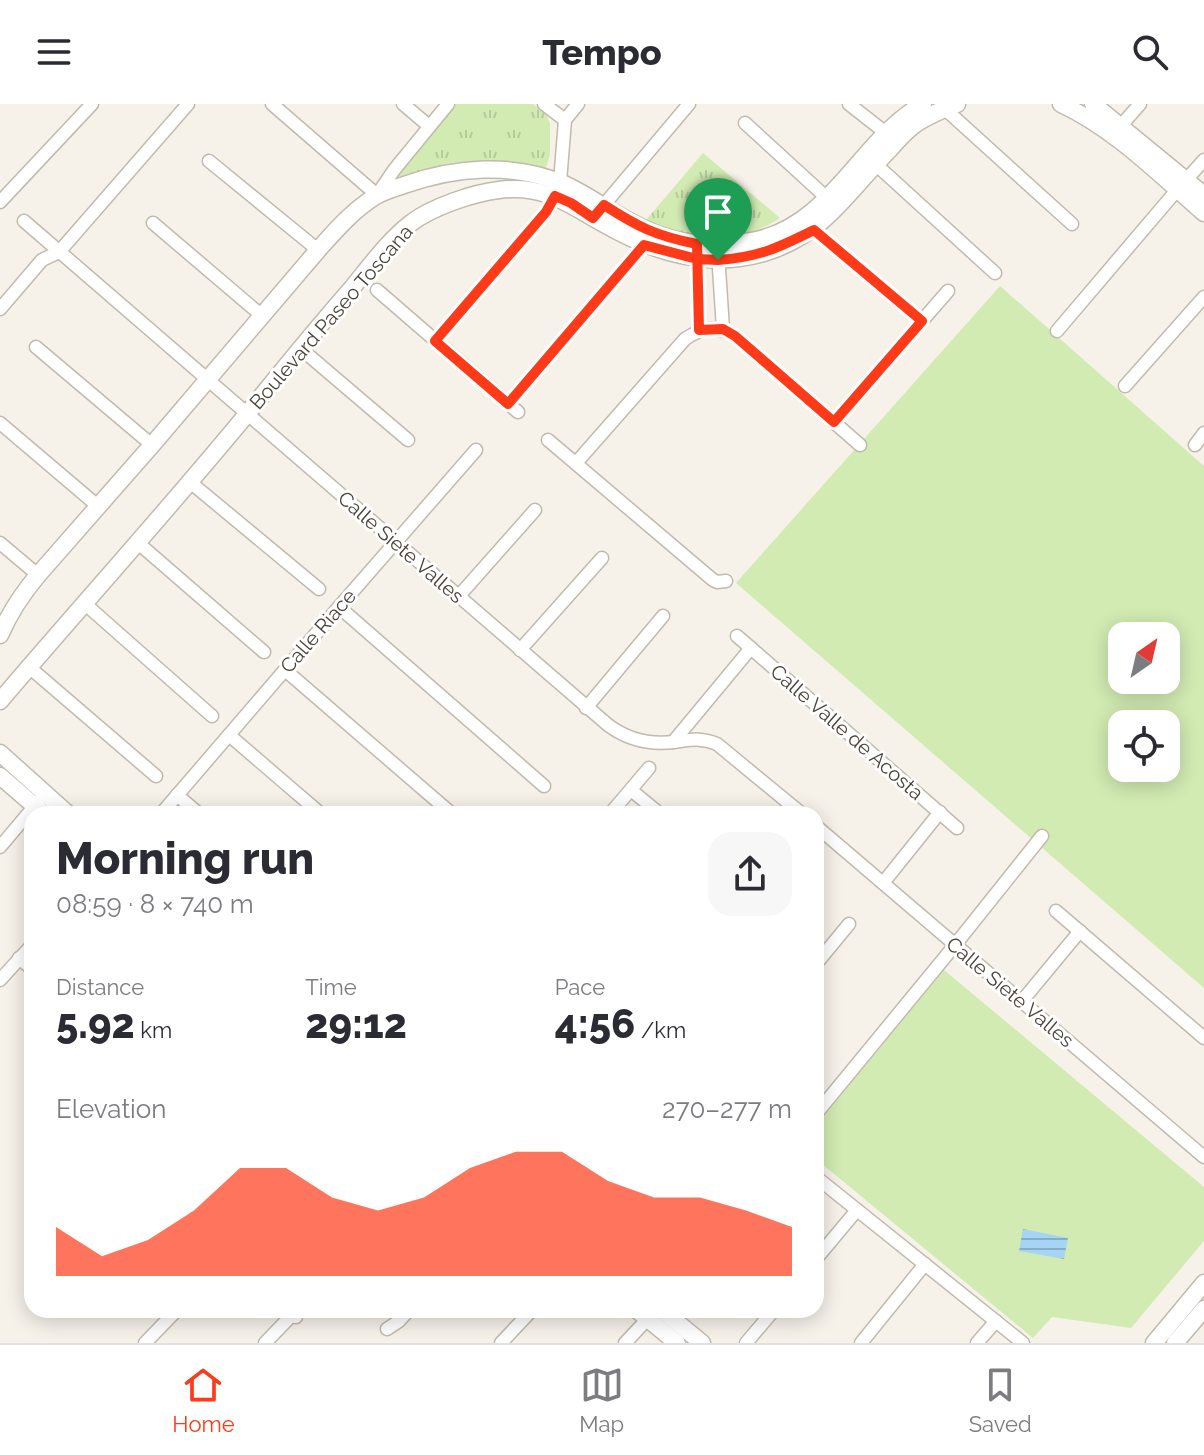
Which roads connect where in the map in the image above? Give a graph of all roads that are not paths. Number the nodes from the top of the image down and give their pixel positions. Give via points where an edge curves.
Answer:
1 (92, 104) edge
2 (188, 104) edge
3 (272, 104) edge
4 (403, 104) edge
5 (448, 104) edge
6 (544, 104) edge
7 (578, 104) edge
8 (689, 104) edge
9 (849, 104) edge
10 (913, 104) edge
11 (923, 104) edge
12 (1061, 104) edge
13 (1094, 104) edge
14 (1140, 104) edge
15 (951, 106) edge
16 (903, 118) junction
17 (565, 120) junction
18 (745, 123) dead end
19 (429, 126) junction
20 (1117, 131) junction
21 (892, 138) junction
22 (871, 159) junction
23 (1204, 160) edge
24 (209, 161) dead end
25 (1182, 185) junction
26 (557, 189) junction
27 (377, 195) junction
28 (1204, 195) edge
29 (827, 198) junction
30 (0, 202) edge
31 (598, 211) junction
32 (1204, 213) edge
33 (24, 221) dead end
34 (153, 223) dead end
35 (1072, 224) dead end
36 (814, 230) junction
37 (644, 245) junction
38 (318, 250) junction
39 (697, 251) junction
40 (59, 252) junction
41 (718, 253) junction
42 (995, 273) dead end
43 (377, 290) dead end
44 (948, 291) dead end
45 (1204, 297) edge
46 (0, 309) edge
47 (261, 315) junction
48 (922, 321) junction
49 (723, 329) junction
50 (699, 330) junction
51 (1057, 331) dead end
52 (435, 341) junction
53 (36, 347) dead end
54 (300, 348) junction
55 (207, 379) junction
56 (1125, 386) dead end
57 (247, 414) junction
58 (834, 422) junction
59 (0, 423) edge
60 (1204, 433) edge
61 (408, 440) dead end
62 (548, 440) dead end
63 (152, 445) junction
64 (860, 445) dead end
65 (1195, 445) dead end
66 (476, 450) dead end
67 (576, 463) junction
68 (190, 482) junction
69 (99, 507) junction
70 (535, 510) dead end
71 (137, 542) junction
72 (395, 542) junction
73 (0, 543) edge
74 (602, 558) dead end
75 (38, 575) junction
76 (726, 581) dead end
77 (319, 589) dead end
78 (458, 597) junction
79 (84, 603) junction
80 (339, 607) junction
81 (663, 616) dead end
82 (0, 635) edge
83 (737, 636) dead end
84 (751, 648) junction
85 (520, 650) junction
86 (264, 652) dead end
87 (29, 667) junction
88 (285, 670) junction
89 (0, 701) edge
90 (586, 708) junction
91 (212, 716) dead end
92 (229, 735) junction
93 (673, 742) junction
94 (0, 753) edge
95 (649, 768) dead end
96 (0, 776) edge
97 (156, 776) dead end
98 (544, 786) dead end
99 (631, 790) junction
100 (177, 795) junction
101 (42, 805) edge
102 (168, 806) edge
103 (190, 806) edge
104 (312, 806) edge
105 (443, 806) edge
106 (617, 806) edge
107 (650, 806) edge
108 (792, 806) edge
109 (940, 812) junction
110 (24, 823) edge
111 (957, 828) dead end
112 (824, 833) edge
113 (1042, 836) dead end
114 (0, 847) edge
115 (883, 883) junction
116 (1056, 911) dead end
117 (849, 924) dead end
118 (1080, 931) junction
119 (955, 945) junction
120 (824, 951) edge
121 (24, 953) edge
122 (19, 958) junction
123 (24, 962) edge
124 (0, 980) edge
125 (1022, 1001) junction
126 (1204, 1038) edge
127 (824, 1104) edge
128 (1204, 1157) edge
129 (824, 1183) edge
130 (857, 1210) junction
131 (824, 1249) edge
132 (925, 1264) junction
133 (1204, 1283) edge
134 (169, 1318) edge
135 (289, 1318) edge
136 (402, 1318) edge
137 (524, 1318) edge
138 (646, 1318) edge
139 (656, 1318) edge
140 (661, 1318) edge
141 (767, 1318) edge
142 (1201, 1318) edge
143 (996, 1321) junction
144 (387, 1329) dead end
145 (145, 1343) edge
146 (265, 1343) edge
147 (501, 1343) edge
148 (625, 1343) edge
149 (677, 1343) edge
150 (702, 1343) edge
151 (746, 1343) edge
152 (861, 1343) edge
153 (977, 1343) edge
154 (1023, 1343) edge
155 (1154, 1343) edge
156 (1175, 1343) edge

1 - 30 street
2 - 40 street
3 - 27 street
4 - 19 street
5 - 19 street
6 - 17 street
7 - 17 street
8 - 31 street
9 - 21 street
10 - 16 street
11 - 16 street, Boulevard Paseo Toscana
12 - 20 street
13 - 20 street
14 - 20 street
15 - 21 street, Boulevard Paseo Toscana
15 - 35 street
16 - 21 street, Boulevard Paseo Toscana
17 - 26 street
18 - 29 street
19 - 27 street
20 - 25 street
21 - 22 street, Boulevard Paseo Toscana
22 - 29 street, Boulevard Paseo Toscana
22 - 36 street, Boulevard Paseo Toscana
22 - 42 street
23 - 25 street
24 - 38 street
25 - 28 street
25 - 32 street
25 - 51 street
26 - 27 street, Boulevard Paseo Toscana via 518,172 477,169 423,178
26 - 31 street, Boulevard Paseo Toscana
26 - 52 street via 546,212
26 - 54 street, Boulevard Paseo Toscana via 502,189 422,216 396,237
27 - 38 street, Boulevard Paseo Toscana
29 - 41 street, Boulevard Paseo Toscana via 785,230
31 - 37 street, Boulevard Paseo Toscana
31 - 39 street, Boulevard Paseo Toscana
33 - 40 street, Calle Siete Valles
34 - 47 street
36 - 41 street, Boulevard Paseo Toscana via 768,252 741,258
36 - 48 street
37 - 39 street, Boulevard Paseo Toscana
37 - 52 street via 513,408
38 - 47 street, Boulevard Paseo Toscana
39 - 41 street, Boulevard Paseo Toscana
39 - 50 street
40 - 46 street via 42,260
40 - 55 street, Calle Siete Valles
41 - 49 street
43 - 52 street
44 - 48 street
45 - 56 street
47 - 55 street, Boulevard Paseo Toscana
48 - 58 street
49 - 50 street
49 - 58 street
50 - 67 street via 675,349
53 - 63 street
54 - 57 street, Boulevard Paseo Toscana
54 - 61 street
55 - 57 street, Calle Siete Valles
55 - 63 street, Boulevard Paseo Toscana
57 - 68 street, Boulevard Paseo Toscana
57 - 72 street, Calle Siete Valles
58 - 64 street
59 - 69 street
60 - 65 street
62 - 67 street
63 - 69 street, Boulevard Paseo Toscana
66 - 72 street, Calle Riace
67 - 76 street via 713,580
68 - 71 street, Boulevard Paseo Toscana
68 - 77 street
69 - 75 street, Boulevard Paseo Toscana
70 - 78 street
71 - 79 street, Boulevard Paseo Toscana
71 - 86 street
72 - 78 street, Calle Siete Valles
72 - 80 street, Calle Riace
73 - 75 street
74 - 85 street
75 - 82 street, Boulevard Paseo Toscana
78 - 85 street, Calle Siete Valles
79 - 87 street, Boulevard Paseo Toscana
79 - 91 street
80 - 88 street, Calle Riace
80 - 98 street
81 - 90 street
83 - 84 street, Calle Valle de Acosta
84 - 93 street
84 - 109 street, Calle Valle de Acosta
85 - 90 street, Calle Siete Valles
87 - 89 street, Boulevard Paseo Toscana
87 - 97 street
88 - 92 street, Calle Riace
88 - 105 street
90 - 93 street, Calle Siete Valles via 628,738
92 - 100 street, Calle Riace
92 - 104 street
93 - 108 street, Calle Siete Valles via 697,739 717,744
94 - 101 street
95 - 99 street
96 - 101 street
99 - 106 street
99 - 107 street
100 - 102 street, Calle Riace
100 - 103 street
109 - 111 street, Calle Valle de Acosta
109 - 115 street
110 - 114 street
112 - 115 street, Calle Siete Valles
113 - 119 street
115 - 119 street, Calle Siete Valles
116 - 118 street
117 - 120 street
118 - 125 street
118 - 126 street
119 - 125 street, Calle Siete Valles
119 - 127 street
121 - 122 street
122 - 123 street
122 - 124 street
125 - 128 street, Calle Siete Valles
129 - 130 street
130 - 131 street
130 - 132 street
132 - 143 street
132 - 152 street
133 - 155 street
134 - 145 street
135 - 146 street
136 - 144 street
137 - 147 street
138 - 148 street
139 - 149 street
140 - 150 street
141 - 151 street
142 - 156 street
143 - 153 street
143 - 154 street

